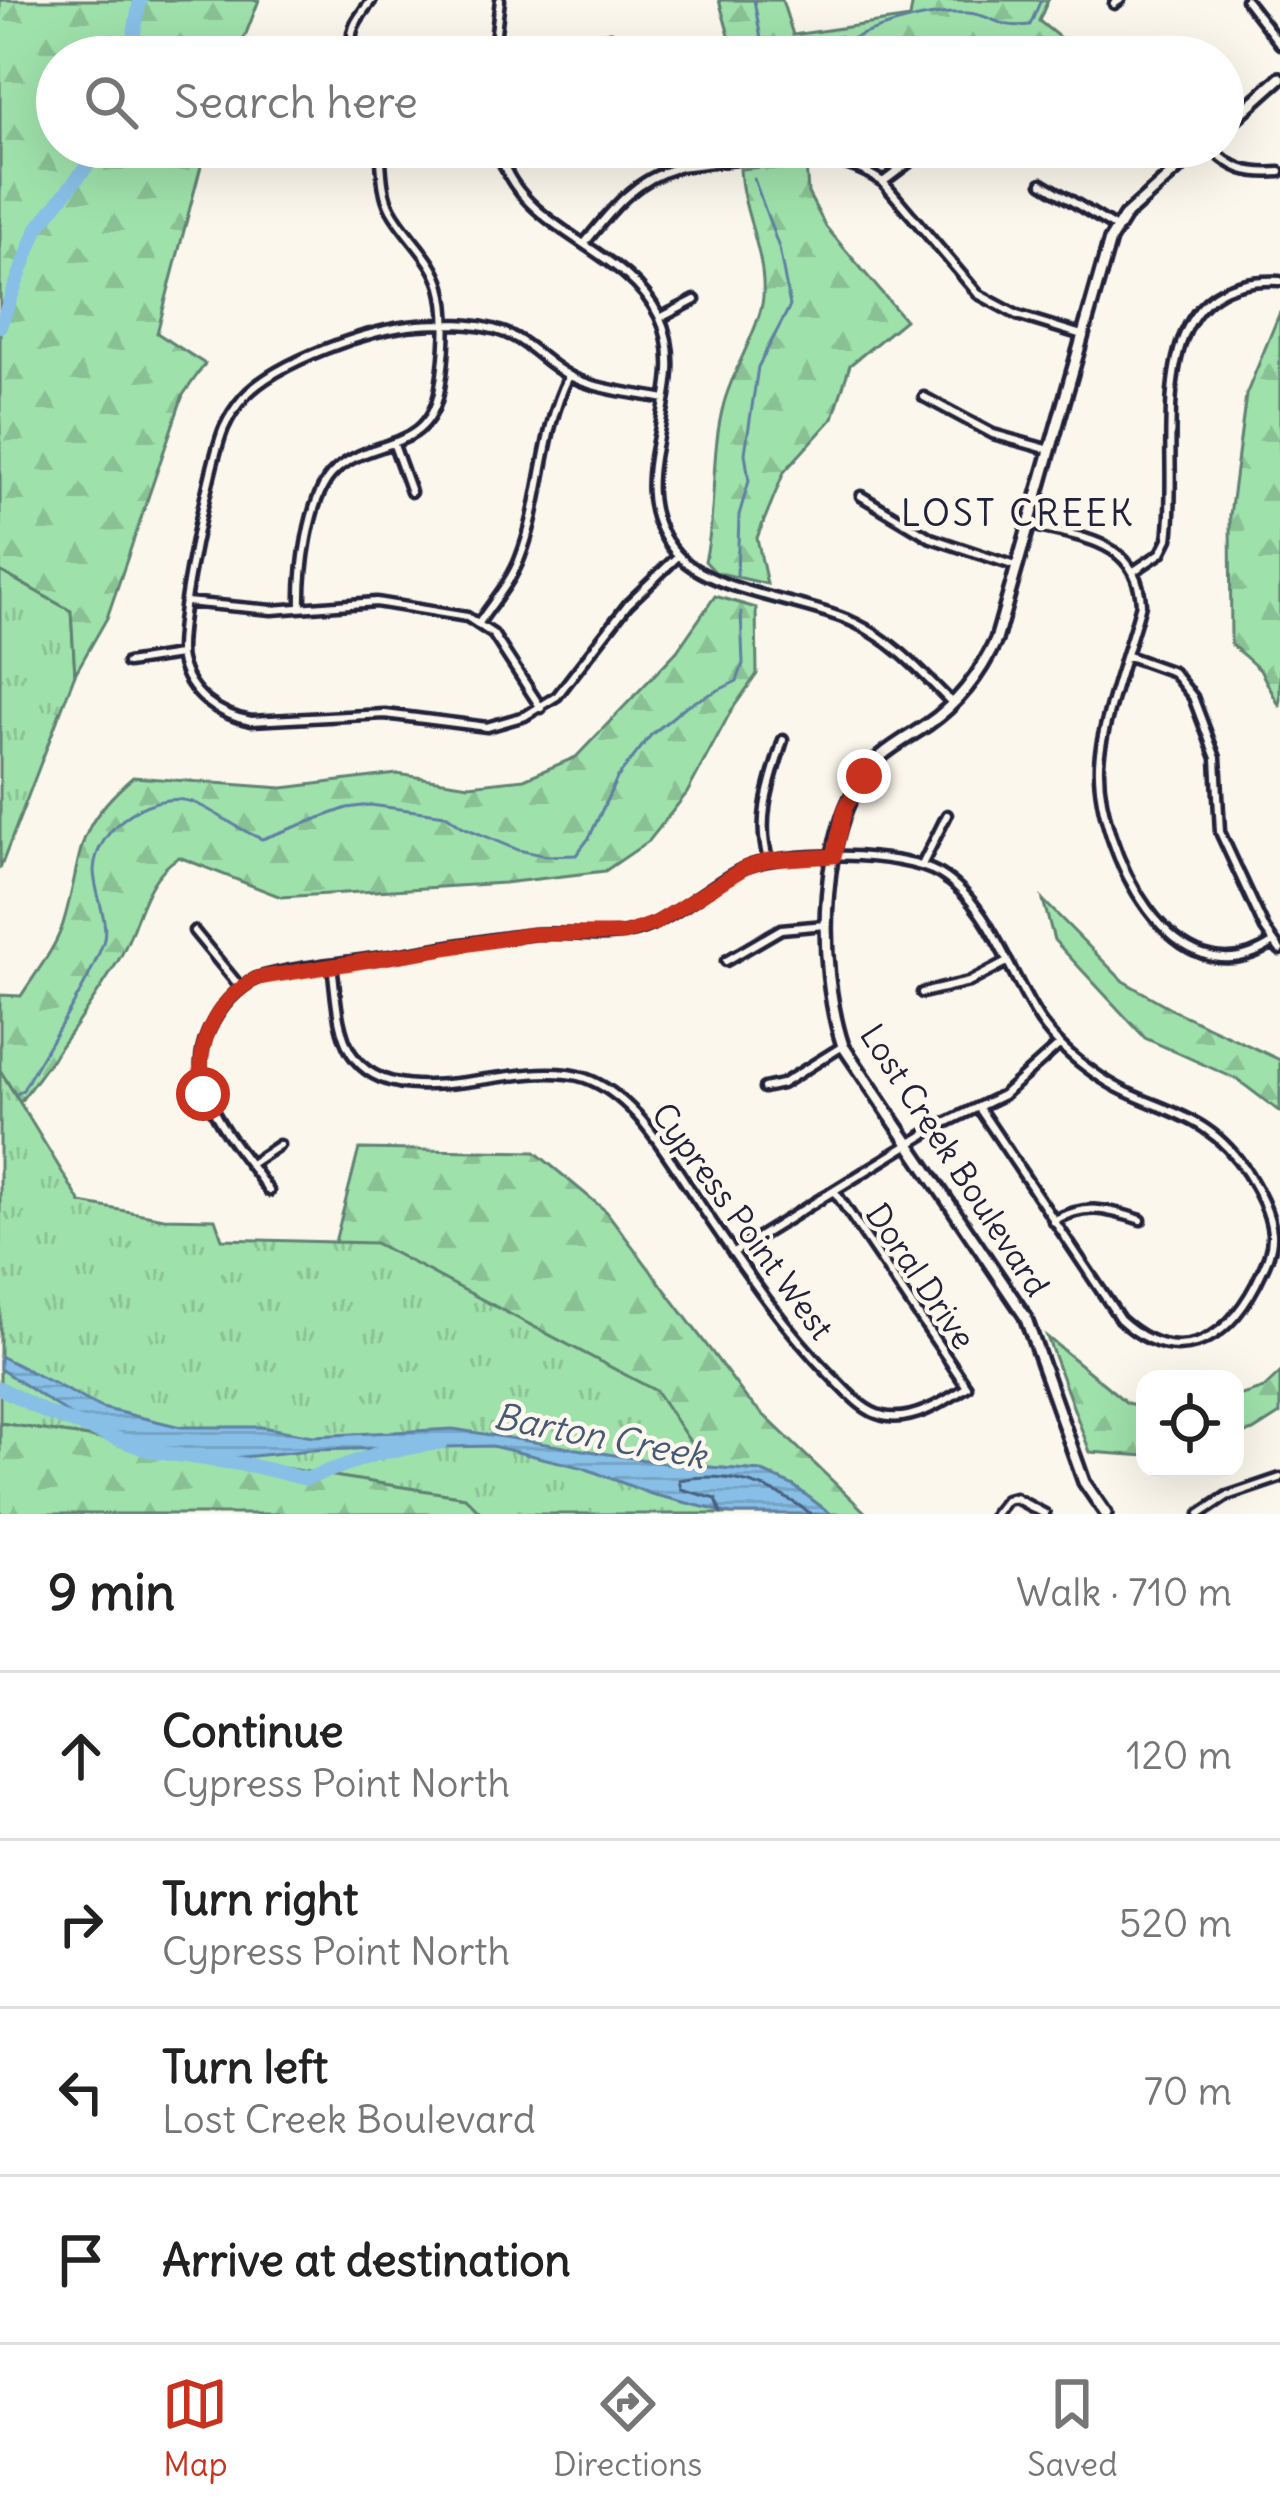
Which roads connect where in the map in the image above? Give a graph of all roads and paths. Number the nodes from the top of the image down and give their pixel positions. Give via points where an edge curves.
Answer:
1 (372, 0) edge
2 (500, 0) edge
3 (1246, 0) edge
4 (349, 36) edge
5 (495, 36) edge
6 (1280, 44) edge
7 (1280, 78) edge
8 (1244, 110) edge
9 (383, 168) edge
10 (505, 168) edge
11 (677, 168) edge
12 (858, 168) edge
13 (902, 168) edge
14 (1180, 168) edge
15 (1235, 168) edge
16 (1280, 172) edge
17 (883, 182) junction
18 (1042, 182) dead end
19 (1116, 228) junction
20 (584, 244) junction
21 (1280, 281) edge
22 (695, 300) dead end
23 (660, 318) junction
24 (443, 325) junction
25 (1082, 335) junction
26 (569, 376) junction
27 (925, 397) dead end
28 (664, 400) junction
29 (394, 445) junction
30 (1050, 450) junction
31 (411, 492) dead end
32 (861, 496) dead end
33 (1031, 524) junction
34 (678, 556) junction
35 (1018, 567) junction
36 (1133, 571) junction
37 (186, 602) junction
38 (301, 607) junction
39 (479, 623) junction
40 (179, 655) junction
41 (1128, 656) junction
42 (127, 663) dead end
43 (953, 704) junction
44 (541, 709) junction
45 (783, 740) dead end
46 (947, 815) dead end
47 (834, 856) junction
48 (768, 860) junction
49 (922, 865) junction
50 (828, 925) junction
51 (194, 931) dead end
52 (1274, 943) junction
53 (1280, 950) edge
54 (726, 961) dead end
55 (1007, 962) junction
56 (332, 965) junction
57 (240, 987) junction
58 (922, 993) dead end
59 (1060, 1045) junction
60 (843, 1046) junction
61 (764, 1088) dead end
62 (979, 1108) junction
63 (908, 1144) junction
64 (279, 1145) dead end
65 (251, 1164) junction
66 (269, 1190) dead end
67 (836, 1192) junction
68 (1141, 1220) dead end
69 (1053, 1221) junction
70 (733, 1253) junction
71 (967, 1387) joint
72 (1280, 1478) edge
73 (995, 1514) edge
74 (1046, 1514) edge
75 (1106, 1514) edge
76 (1200, 1514) edge

1 - 4 street
2 - 5 street
3 - 6 street
7 - 8 street
9 - 24 street via 390,208 440,282
10 - 20 street via 522,196
11 - 20 street via 633,188
12 - 17 street
13 - 17 street
14 - 19 street, Lost Creek Boulevard
15 - 16 street
17 - 25 street via 978,294 1017,316
18 - 19 street
19 - 25 street, Lost Creek Boulevard
20 - 23 street via 636,286
21 - 36 street via 1225,291 1187,326 1171,412 1168,539
22 - 23 street
23 - 28 street via 669,349
24 - 26 street via 499,330
24 - 29 street via 435,406
24 - 37 street via 385,330 324,352 244,397 224,428
25 - 30 street, Lost Creek Boulevard
26 - 28 street
26 - 39 street via 548,428 518,564
27 - 30 street via 993,434
28 - 34 street via 650,483 657,521
29 - 31 street
29 - 38 street via 346,462 323,486 303,558
30 - 33 street, Lost Creek Boulevard
32 - 35 street via 932,538
33 - 35 street, Lost Creek Boulevard
33 - 36 street via 1108,545
34 - 43 street via 710,579 813,606 884,638
34 - 44 street
35 - 43 street, Lost Creek Boulevard via 987,659
36 - 41 street via 1142,604
37 - 38 street
37 - 40 street
38 - 39 street via 393,603
39 - 44 street
40 - 42 street
40 - 44 street via 208,702 251,722 385,714 487,727
41 - 52 street via 1173,672 1193,697 1216,758 1220,832
41 - 52 street via 1099,769 1127,876 1159,922 1194,952 1229,961
43 - 47 street, Lost Creek Boulevard via 864,776 845,808
45 - 48 street via 763,810
46 - 49 street
47 - 48 street
47 - 49 street
47 - 50 street, Lost Creek Boulevard
48 - 56 street via 623,934 533,934
49 - 55 street via 969,898
50 - 54 street via 781,929
50 - 60 street, Lost Creek Boulevard via 830,1006
51 - 57 street
52 - 53 street
55 - 58 street
55 - 59 street
56 - 57 street
56 - 70 street, Cypress Point West via 344,1039 366,1071 398,1085 542,1072 602,1086 650,1130
57 - 65 street via 211,1026 200,1076 203,1094
59 - 62 street
59 - 69 street via 1096,1075 1223,1139 1262,1199 1270,1256 1240,1313 1196,1345 1172,1346 1120,1319
60 - 61 street
60 - 63 street, Lost Creek Boulevard
62 - 63 street
62 - 69 street
63 - 67 street
63 - 75 street, Lost Creek Boulevard via 1024,1316 1084,1482
64 - 65 street
65 - 66 street
67 - 70 street
67 - 71 street, Doral Drive
68 - 69 street via 1098,1207
70 - 71 street, Cypress Point West via 795,1338 878,1415 912,1415
72 - 76 street
73 - 74 street via 1015,1498

